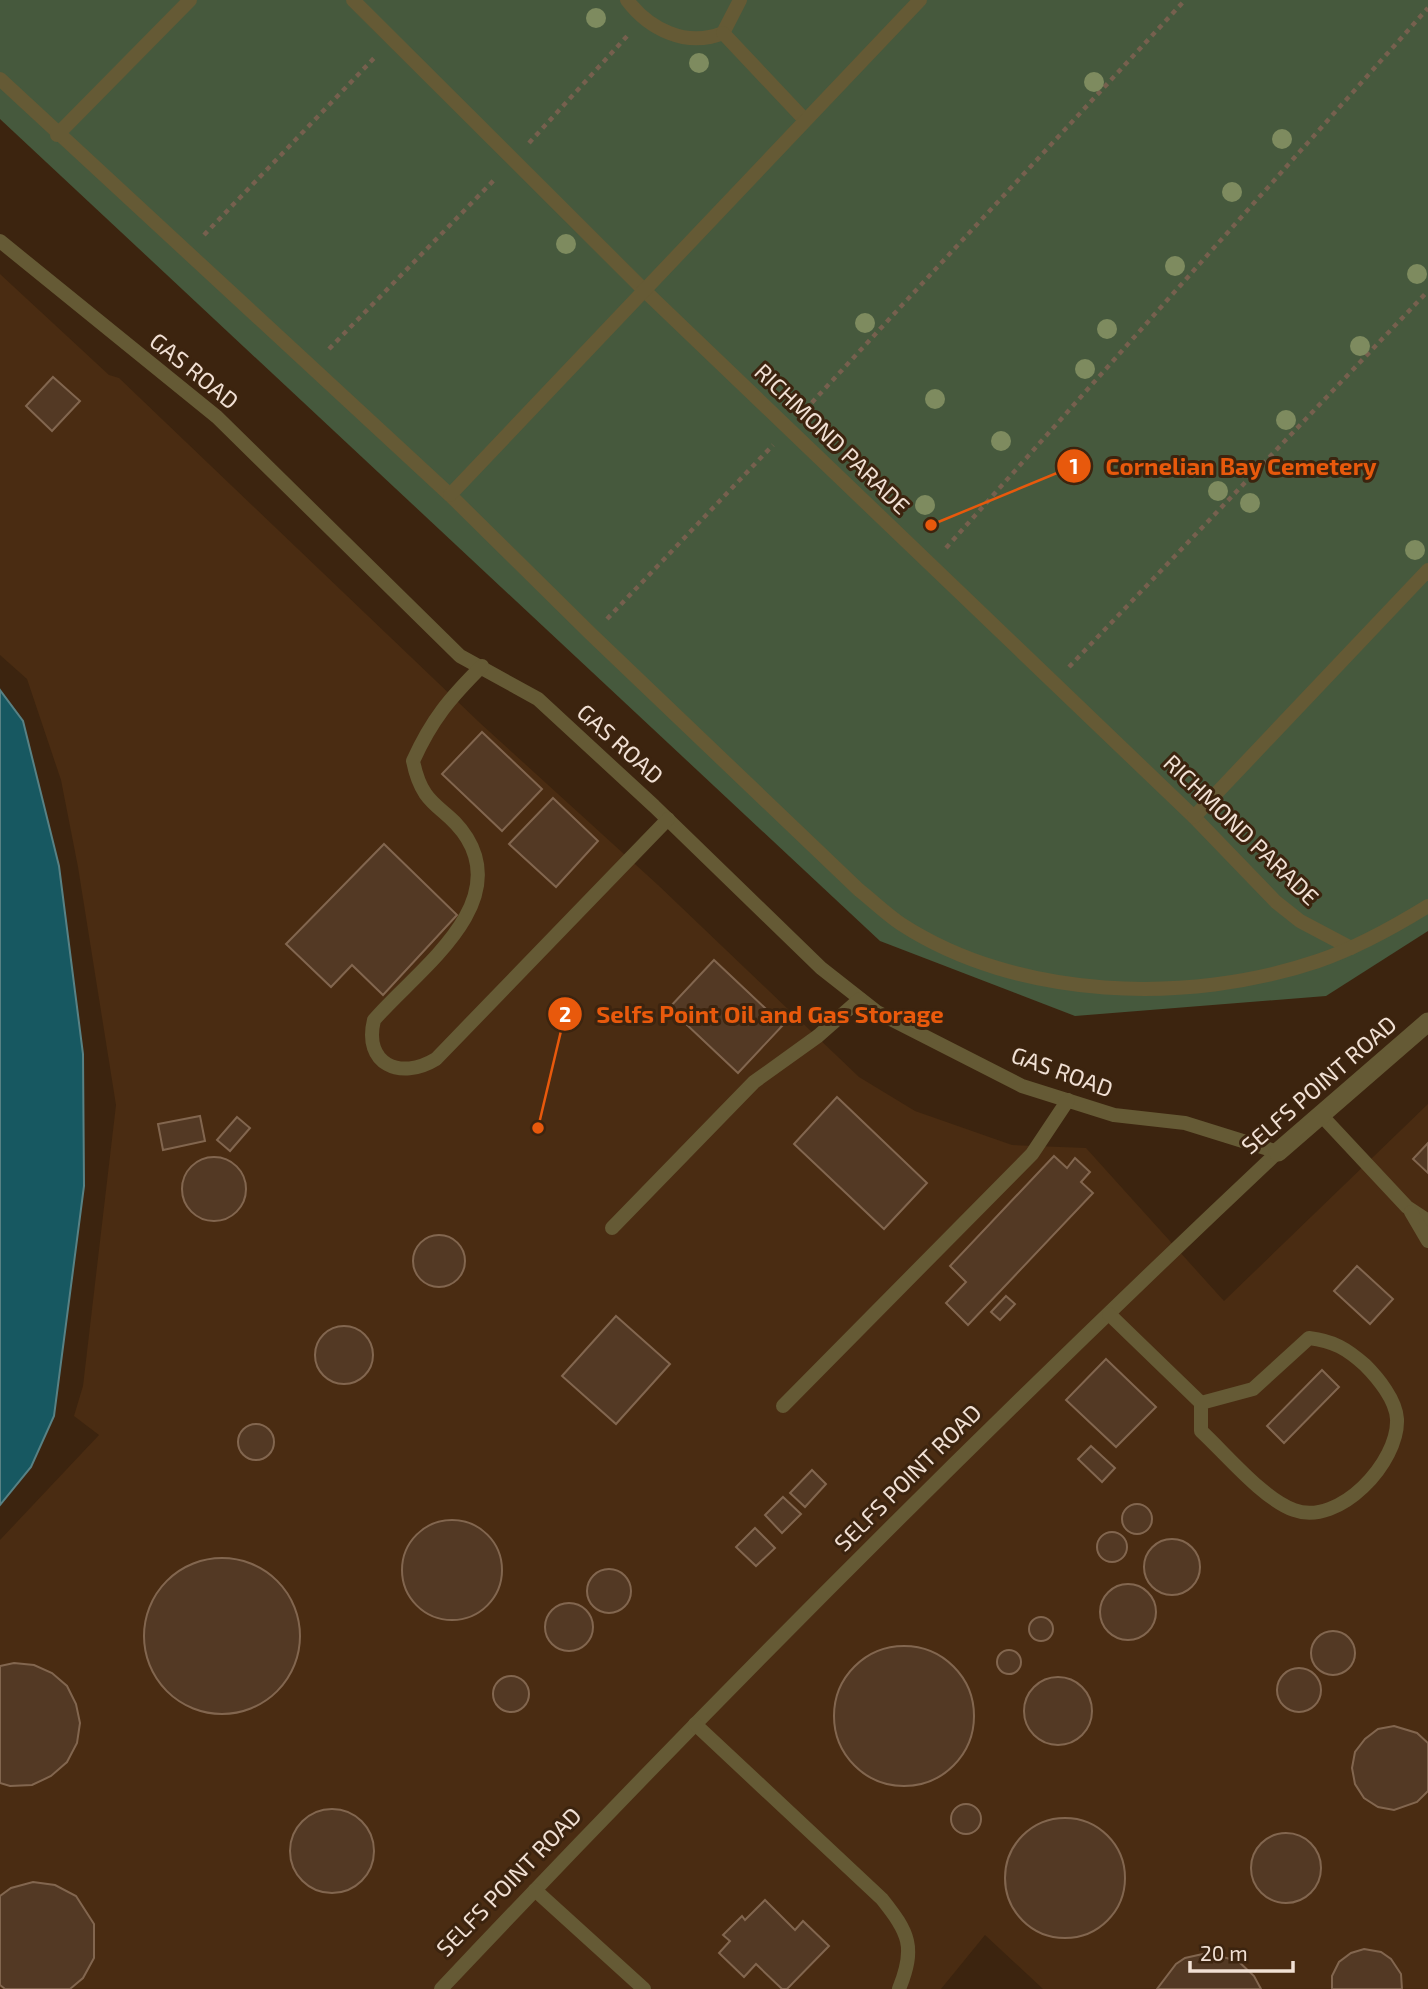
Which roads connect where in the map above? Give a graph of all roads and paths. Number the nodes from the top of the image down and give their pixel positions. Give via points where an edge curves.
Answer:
1 (190, 0) edge
2 (353, 0) edge
3 (627, 0) edge
4 (740, 0) edge
5 (920, 0) edge
6 (1185, 0) edge
7 (1428, 8) edge
8 (644, 18) junction
9 (723, 33) junction
10 (392, 39) junction
11 (0, 79) edge
12 (805, 120) junction
13 (58, 135) junction
14 (513, 160) junction
15 (0, 241) edge
16 (187, 253) junction
17 (1428, 291) edge
18 (646, 292) junction
19 (311, 368) junction
20 (788, 429) junction
21 (450, 495) junction
22 (931, 565) junction
23 (1428, 570) edge
24 (592, 635) junction
25 (482, 666) junction
26 (1054, 683) junction
27 (1194, 817) junction
28 (668, 819) junction
29 (1428, 906) edge
30 (1350, 948) junction
31 (860, 999) junction
32 (1428, 1021) edge
33 (1068, 1100) junction
34 (1321, 1115) junction
35 (1278, 1152) junction
36 (1407, 1207) junction
37 (1428, 1221) edge
38 (612, 1228) dead end
39 (1428, 1241) edge
40 (1108, 1314) junction
41 (1200, 1404) junction
42 (783, 1406) dead end
43 (695, 1724) junction
44 (535, 1890) junction
45 (441, 1989) edge
46 (644, 1989) edge
47 (899, 1989) edge

1 - 13 lane
2 - 10 lane, RICHMOND PARADE
3 - 8 lane
4 - 9 lane
5 - 12 lane
6 - 20 path
7 - 22 path
8 - 9 lane via 679,37 696,40
8 - 14 path
9 - 12 lane
10 - 14 lane, RICHMOND PARADE
10 - 16 path
11 - 13 lane
12 - 18 lane
13 - 16 lane
14 - 18 lane, RICHMOND PARADE
14 - 19 path
15 - 25 lane, GAS ROAD via 217,417 460,656
16 - 19 lane
17 - 26 path
18 - 20 lane, RICHMOND PARADE
18 - 21 lane
19 - 21 lane
20 - 22 lane, RICHMOND PARADE
20 - 24 path
21 - 24 lane
22 - 26 lane, RICHMOND PARADE
23 - 27 lane
24 - 30 lane via 859,890 901,924 962,955 1028,977 1087,987 1165,988 1229,982 1317,961
25 - 28 lane, GAS ROAD via 538,699
25 - 28 lane via 444,703 413,761 425,797 467,837 480,881 464,924 374,1020 371,1033 383,1060 404,1071 419,1070 436,1059
26 - 27 lane, RICHMOND PARADE
27 - 30 lane, RICHMOND PARADE via 1276,902
28 - 31 lane, GAS ROAD via 821,968
29 - 30 lane
31 - 33 lane, GAS ROAD via 1022,1086
31 - 38 lane via 754,1082
32 - 34 street, SELFS POINT ROAD
33 - 35 lane, GAS ROAD via 1114,1115 1185,1124
33 - 42 lane via 1032,1154
34 - 35 street, SELFS POINT ROAD
34 - 36 lane
35 - 40 lane, SELFS POINT ROAD
36 - 37 lane
36 - 39 lane
40 - 41 lane
40 - 43 lane, SELFS POINT ROAD
41 - 41 lane via 1253,1389 1309,1338 1331,1340 1349,1350 1387,1391 1397,1418 1391,1453 1372,1479 1347,1501 1322,1510 1296,1511 1269,1494 1201,1431
43 - 44 lane, SELFS POINT ROAD
43 - 47 lane via 882,1899 902,1924 910,1961
44 - 45 lane, SELFS POINT ROAD
44 - 46 lane

